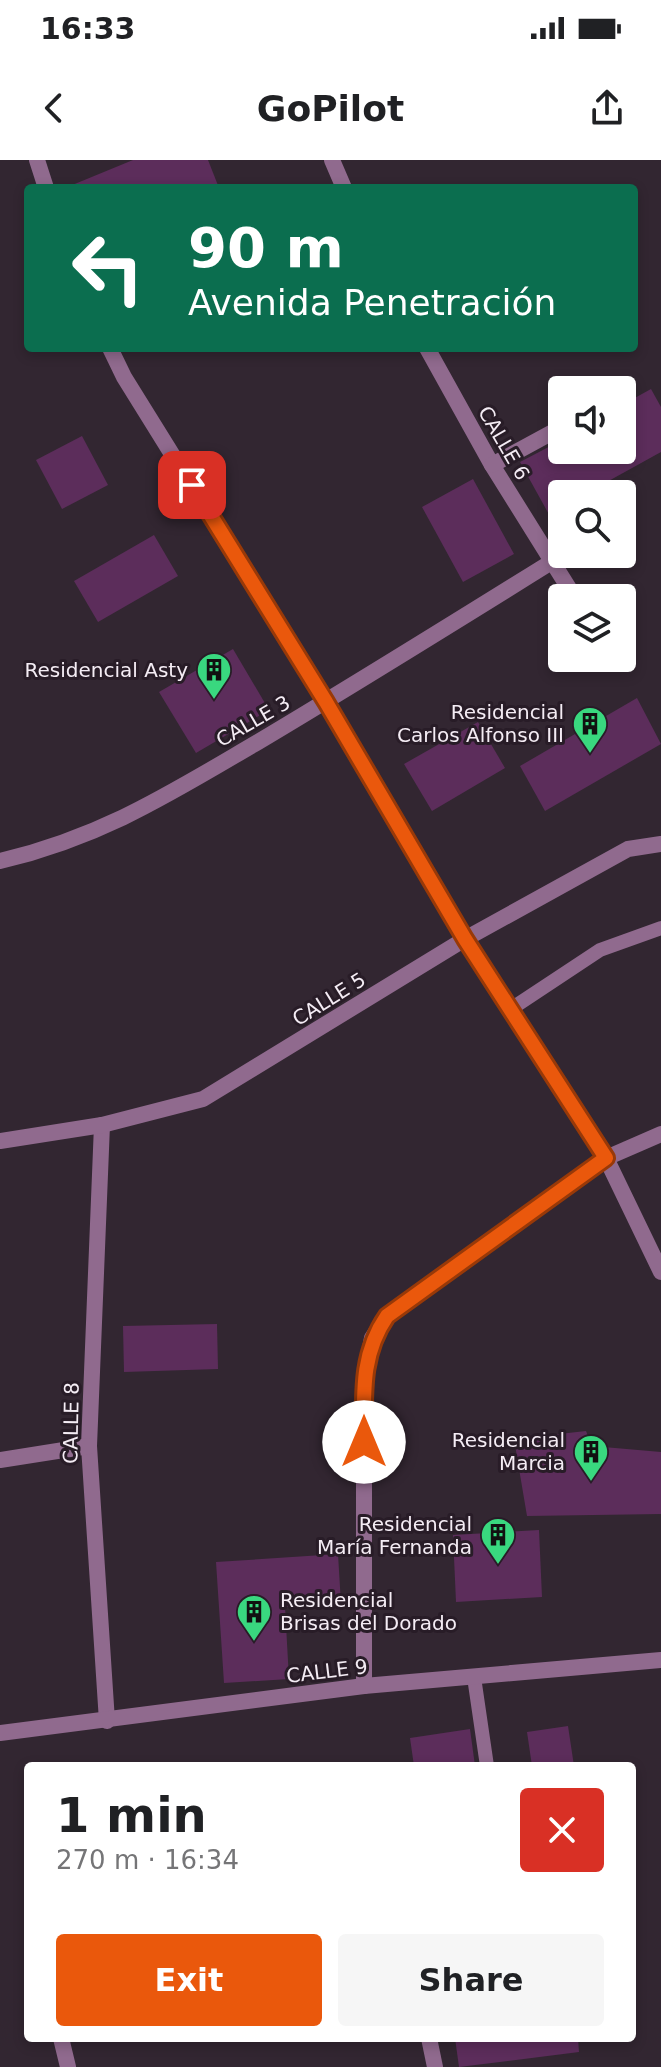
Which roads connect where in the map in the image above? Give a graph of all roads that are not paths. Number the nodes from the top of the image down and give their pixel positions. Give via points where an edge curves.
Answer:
1 (37, 160) edge
2 (332, 160) edge
3 (45, 184) edge
4 (342, 184) edge
5 (112, 352) edge
6 (429, 352) edge
7 (548, 435) edge
8 (492, 465) junction
9 (548, 553) edge
10 (548, 564) edge
11 (326, 702) junction
12 (661, 844) edge
13 (0, 861) edge
14 (661, 928) edge
15 (465, 939) junction
16 (511, 1009) junction
17 (102, 1125) junction
18 (661, 1134) edge
19 (0, 1141) edge
20 (606, 1158) junction
21 (661, 1272) edge
22 (89, 1446) junction
23 (0, 1460) edge
24 (661, 1660) edge
25 (474, 1677) junction
26 (364, 1686) junction
27 (107, 1721) junction
28 (0, 1733) edge
29 (486, 1762) edge
30 (62, 2042) edge
31 (430, 2042) edge
32 (68, 2067) edge
33 (435, 2067) edge

1 - 3 street
2 - 4 street
5 - 11 street
6 - 8 street, CALLE 6
7 - 8 street
8 - 9 street, CALLE 6
10 - 11 street, CALLE 3
11 - 13 street, CALLE 3 via 124,820 49,850
11 - 15 street
12 - 15 street, CALLE 5 via 628,849
14 - 16 lane via 600,950
15 - 16 street
15 - 17 street, CALLE 5 via 203,1099
16 - 20 street
17 - 19 street, CALLE 5
17 - 22 street, CALLE 8
18 - 20 street
20 - 21 street
20 - 26 street via 387,1316 372,1338 364,1381
22 - 23 street
22 - 27 street, CALLE 8
24 - 25 street, CALLE 9
25 - 26 street, CALLE 9
25 - 29 lane
26 - 27 street, CALLE 9
27 - 28 street, CALLE 9
30 - 32 street
31 - 33 street

